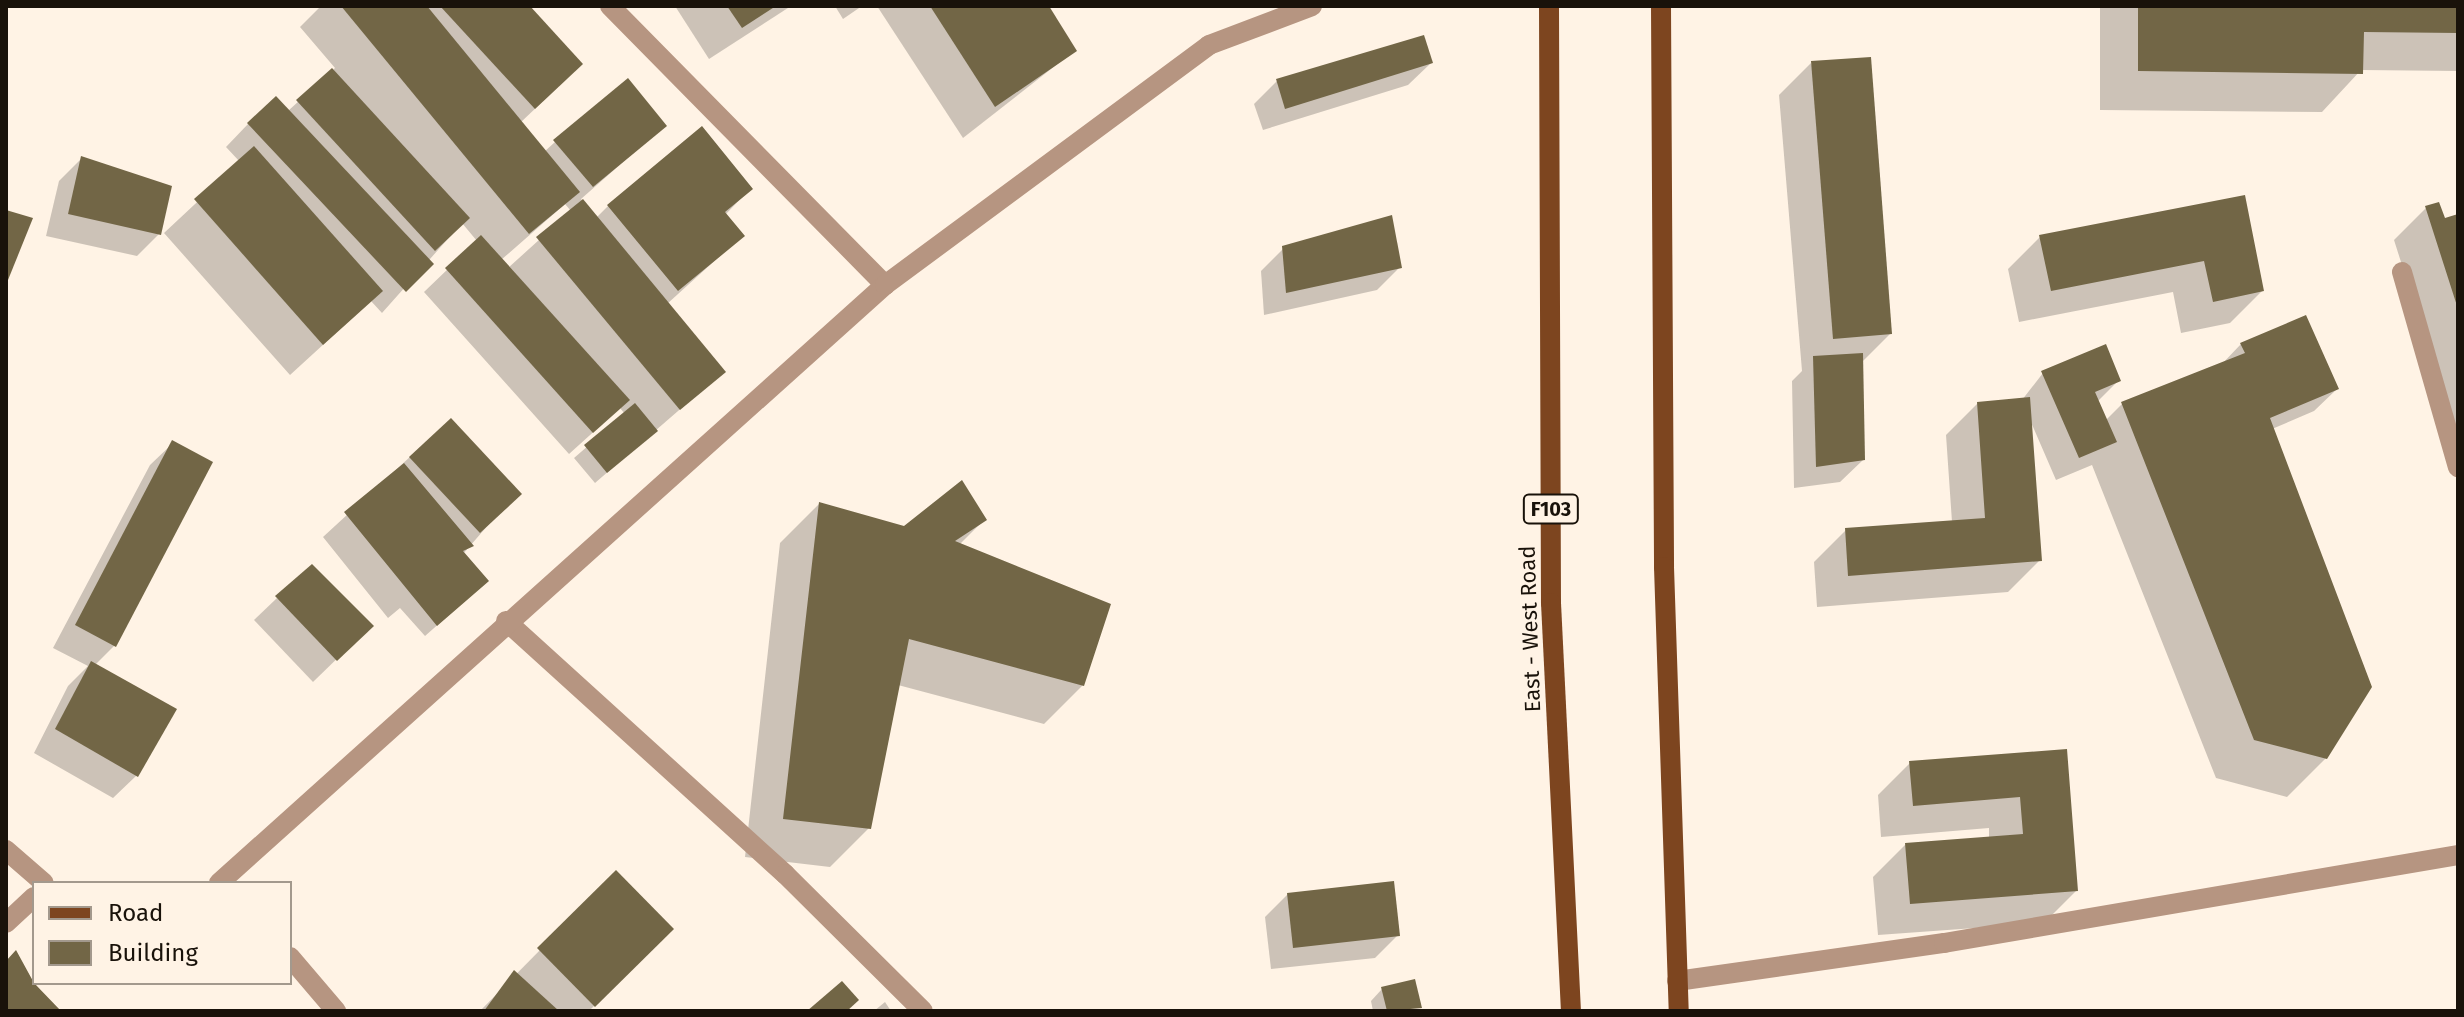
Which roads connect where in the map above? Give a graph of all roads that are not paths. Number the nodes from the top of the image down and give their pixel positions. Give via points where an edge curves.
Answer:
1 (610, 6) edge
2 (1312, 6) edge
3 (1549, 6) edge
4 (1661, 6) edge
5 (2402, 272) dead end
6 (885, 285) junction
7 (2458, 467) edge
8 (506, 621) junction
9 (6, 850) edge
10 (2458, 855) edge
11 (42, 881) edge
12 (226, 881) edge
13 (32, 899) edge
14 (6, 923) edge
15 (292, 959) edge
16 (1677, 981) junction
17 (336, 1011) edge
18 (923, 1011) edge
19 (1571, 1011) edge
20 (1679, 1011) edge

1 - 6 street
2 - 6 street via 1209,45
3 - 19 main road, East - West Road / F103 via 1551,603
4 - 16 main road via 1664,567
5 - 7 street
6 - 8 street
8 - 12 street
8 - 18 street via 785,874
9 - 11 street
10 - 16 street via 1944,943
13 - 14 street
15 - 17 street
16 - 20 main road

